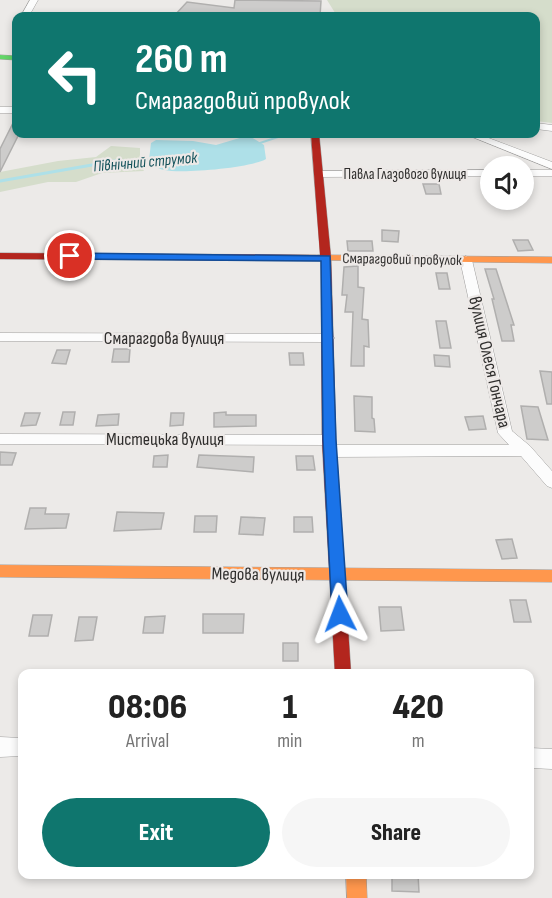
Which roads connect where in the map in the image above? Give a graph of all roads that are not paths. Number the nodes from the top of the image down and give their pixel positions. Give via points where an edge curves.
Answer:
1 (315, 138) edge
2 (480, 138) edge
3 (552, 166) edge
4 (480, 173) edge
5 (534, 173) edge
6 (552, 173) edge
7 (319, 174) junction
8 (0, 256) edge
9 (326, 258) junction
10 (466, 260) junction
11 (552, 260) edge
12 (0, 337) edge
13 (328, 338) junction
14 (0, 439) edge
15 (330, 446) junction
16 (525, 450) junction
17 (552, 482) edge
18 (0, 571) edge
19 (338, 575) junction
20 (552, 576) edge
21 (343, 669) edge
22 (0, 747) edge
23 (18, 747) edge
24 (534, 758) edge
25 (552, 759) edge
26 (356, 879) edge
27 (357, 898) edge

1 - 7 street
2 - 3 street
4 - 7 street, Павла Глазового вулиця
5 - 6 street
7 - 9 street
8 - 9 street, Смарагдовий провулок
9 - 10 street, Смарагдовий провулок
9 - 13 street
10 - 11 street, Смарагдовий провулок
10 - 16 street, вулиця Олеся Гончара via 505,433
12 - 13 street, Смарагдова вулиця
13 - 15 street
14 - 15 street, Мистецька вулиця
15 - 16 street, Мистецька вулиця
15 - 19 street
16 - 17 street, вулиця Олеся Гончара
18 - 19 street, Медова вулиця
19 - 20 street, Медова вулиця
19 - 21 street
22 - 23 street
24 - 25 street
26 - 27 street

